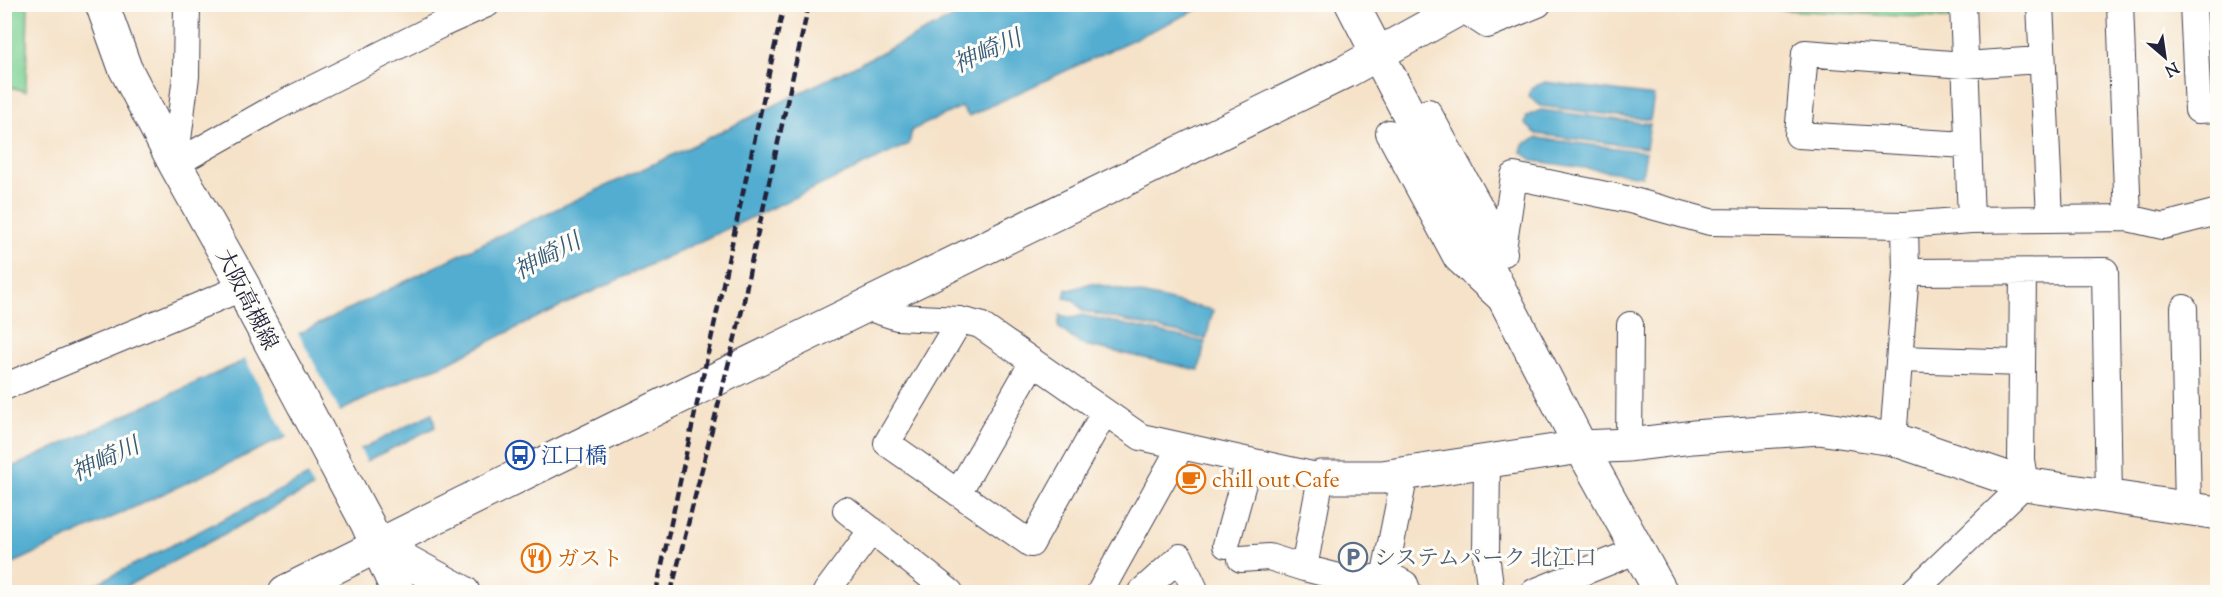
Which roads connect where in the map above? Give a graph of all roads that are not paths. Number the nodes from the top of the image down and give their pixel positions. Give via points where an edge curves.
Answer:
1 (102, 4) edge
2 (187, 4) edge
3 (487, 4) edge
4 (1353, 4) edge
5 (1538, 4) edge
6 (1963, 4) edge
7 (2040, 4) edge
8 (2120, 4) edge
9 (2193, 4) edge
10 (1465, 6) edge
11 (1373, 44) junction
12 (2042, 60) junction
13 (1964, 65) junction
14 (2217, 109) edge
15 (1428, 112) dead end
16 (1389, 133) dead end
17 (1967, 145) junction
18 (175, 164) junction
19 (2217, 212) edge
20 (2050, 218) junction
21 (2128, 218) junction
22 (1971, 220) junction
23 (1905, 225) junction
24 (1503, 249) junction
25 (1906, 272) junction
26 (2023, 272) junction
27 (248, 297) junction
28 (866, 307) junction
29 (1509, 307) junction
30 (2184, 308) dead end
31 (960, 320) junction
32 (1630, 325) dead end
33 (1900, 359) junction
34 (1033, 362) junction
35 (2022, 363) junction
36 (4, 387) edge
37 (1104, 412) junction
38 (1893, 439) junction
39 (1629, 445) junction
40 (1181, 446) junction
41 (1581, 447) junction
42 (1249, 461) junction
43 (1487, 462) junction
44 (1405, 474) junction
45 (1321, 477) junction
46 (2025, 483) junction
47 (958, 493) junction
48 (2109, 497) junction
49 (846, 510) dead end
50 (2203, 511) edge
51 (872, 530) junction
52 (372, 534) junction
53 (1638, 550) junction
54 (1304, 568) junction
55 (1385, 573) junction
56 (285, 592) edge
57 (398, 592) edge
58 (463, 592) edge
59 (826, 592) edge
60 (950, 592) edge
61 (1100, 592) edge
62 (1141, 592) edge
63 (1196, 592) edge
64 (1408, 592) edge
65 (1491, 592) edge
66 (1533, 592) edge
67 (1661, 592) edge
68 (1913, 592) edge

1 - 18 street, 大阪高槻線 via 125,68
2 - 18 street via 186,76
3 - 18 street via 276,107
4 - 11 street
5 - 10 street via 1487,25
6 - 13 street
7 - 12 street
8 - 21 street
9 - 14 street via 2198,110
10 - 11 street
11 - 28 street
11 - 29 street
12 - 13 street
12 - 20 street
13 - 17 street
13 - 17 street via 1805,53 1798,135
15 - 24 street
16 - 29 street via 1457,259
17 - 22 street
18 - 27 street, 大阪高槻線
19 - 21 street via 2163,226
20 - 21 street
20 - 22 street
22 - 23 street
23 - 24 street via 1710,222 1630,200 1514,176
23 - 25 street
24 - 29 street
25 - 26 street
25 - 33 street
26 - 35 street
26 - 48 street via 2105,272
27 - 36 street
27 - 52 street, 大阪高槻線
28 - 31 street via 897,317
28 - 52 street
29 - 41 street
30 - 50 street
31 - 34 street via 980,325
31 - 47 street via 887,443
32 - 39 street
33 - 35 street
33 - 38 street
34 - 37 street
34 - 47 street
35 - 46 street via 2021,460
37 - 40 street via 1141,437
37 - 47 street via 1031,544
38 - 39 street via 1819,428
38 - 46 street
39 - 41 street
40 - 42 street
40 - 61 street
41 - 43 street
41 - 53 street
42 - 45 street
42 - 54 street via 1234,552
43 - 44 street
43 - 65 street via 1486,555
44 - 45 street
44 - 55 street
45 - 54 street
46 - 48 street
46 - 68 street
48 - 50 street
49 - 51 street
51 - 59 street
51 - 60 street
52 - 56 street
52 - 57 street, 大阪高槻線
52 - 58 street
53 - 66 street
53 - 67 street
54 - 55 street via 1363,583
55 - 64 street via 1405,584
62 - 63 street via 1180,557

